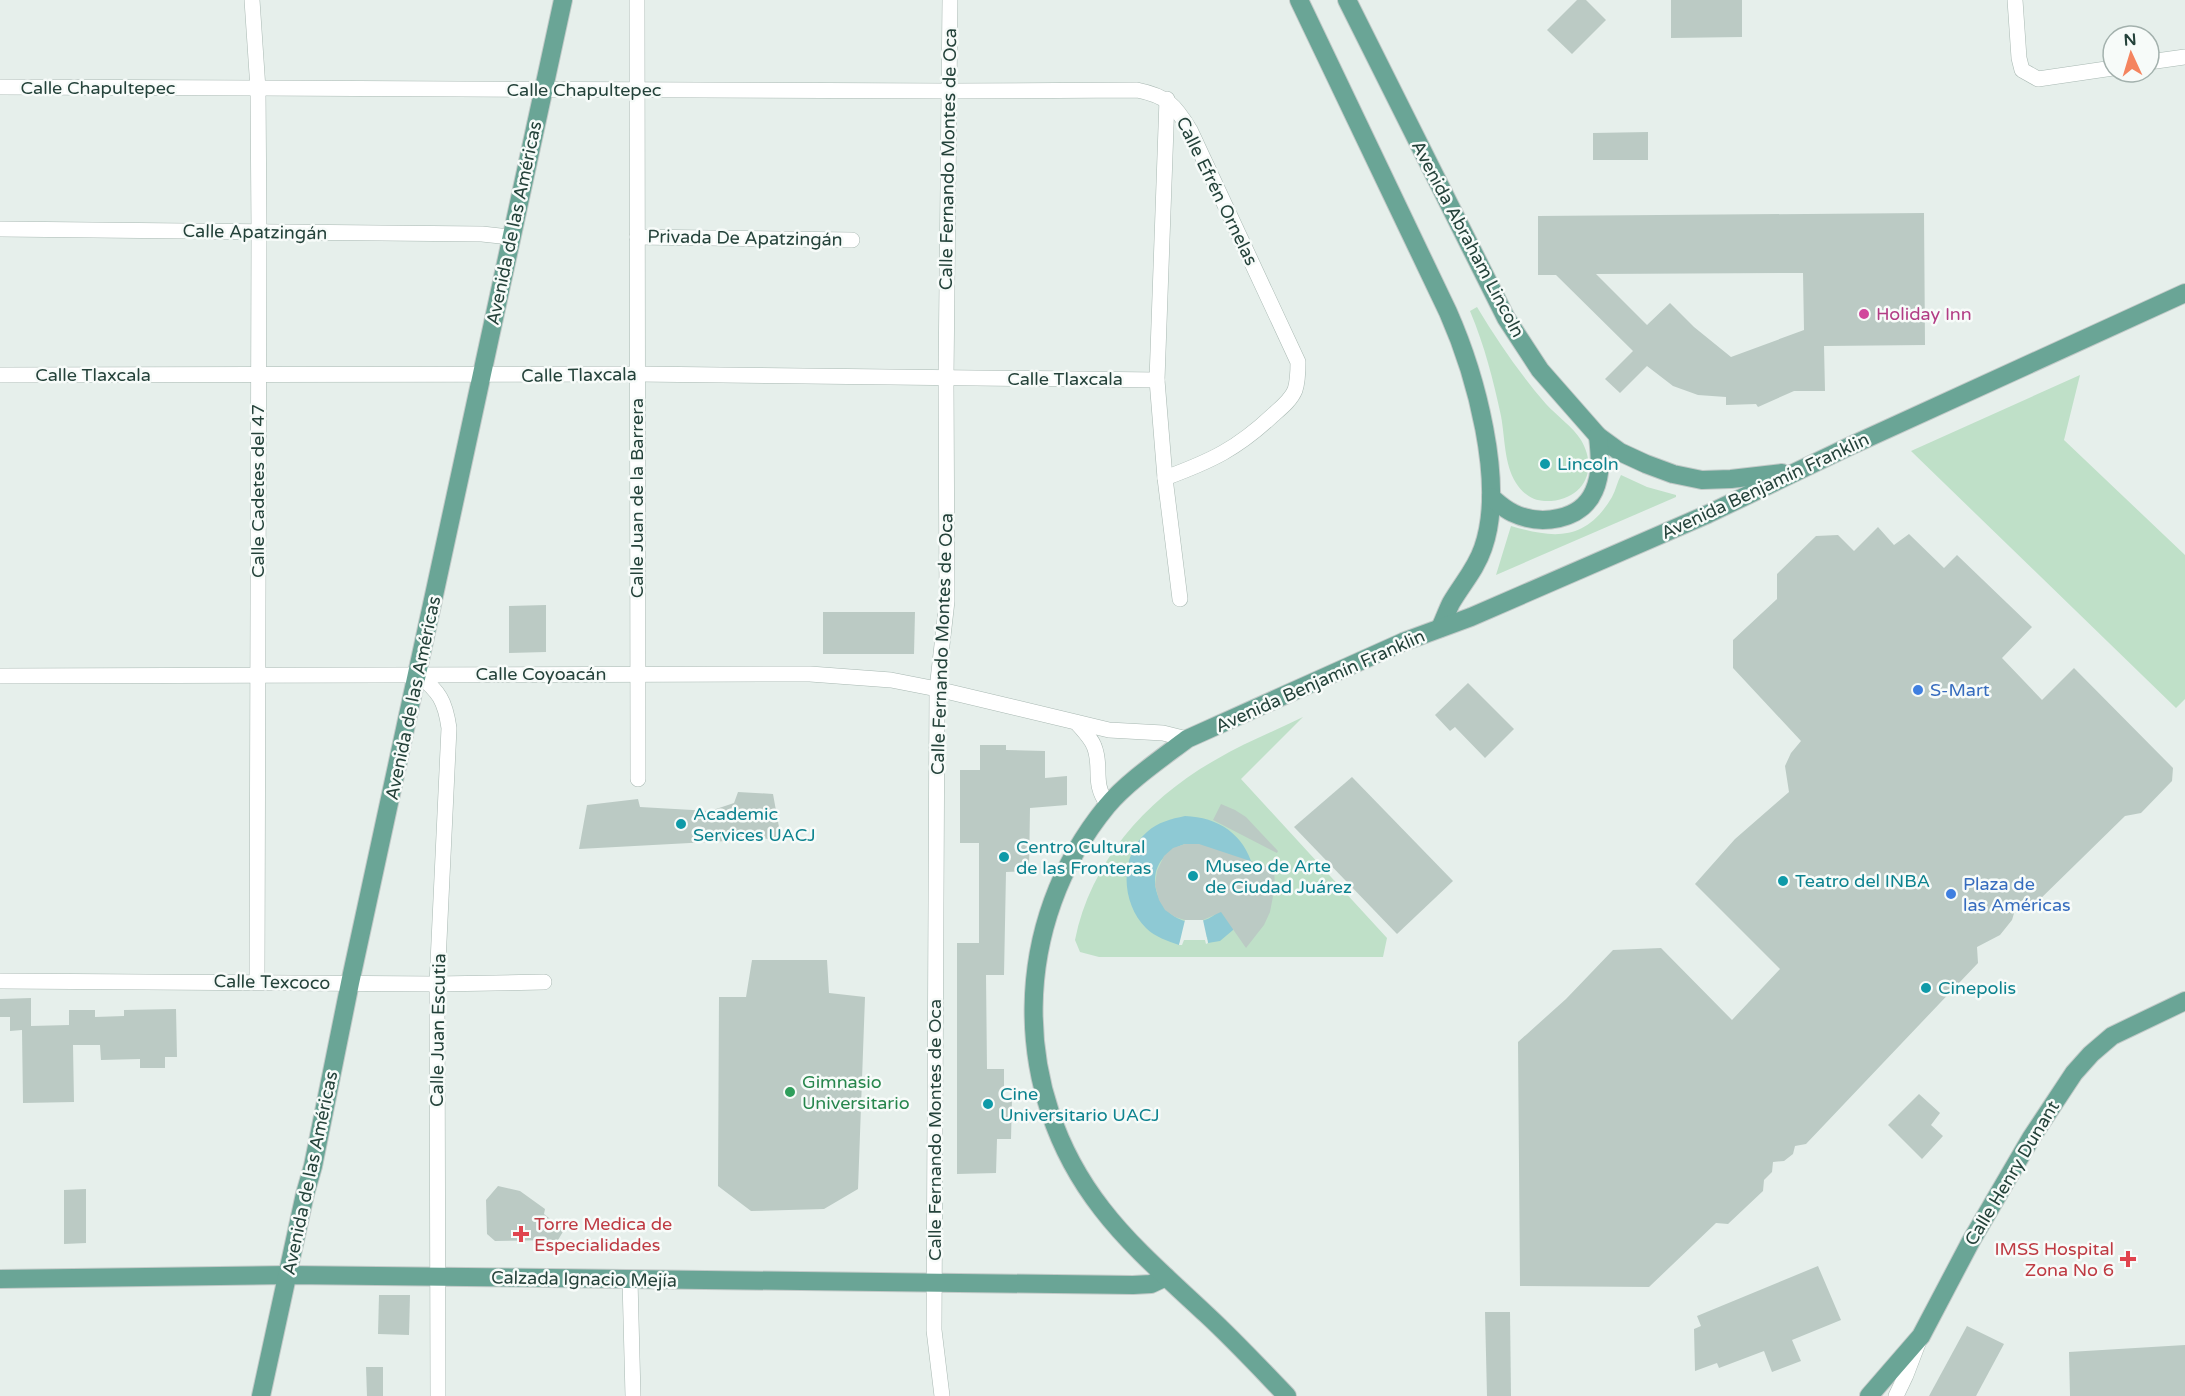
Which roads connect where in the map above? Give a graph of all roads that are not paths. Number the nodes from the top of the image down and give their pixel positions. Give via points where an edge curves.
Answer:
1 (252, 0) edge
2 (563, 0) edge
3 (637, 0) edge
4 (950, 0) edge
5 (1299, 0) edge
6 (1347, 0) edge
7 (2015, 0) edge
8 (2185, 57) edge
9 (2161, 61) edge
10 (2101, 70) edge
11 (0, 87) edge
12 (258, 88) junction
13 (543, 90) junction
14 (636, 90) junction
15 (949, 91) junction
16 (1167, 99) junction
17 (0, 230) edge
18 (259, 232) junction
19 (510, 237) junction
20 (637, 237) junction
21 (852, 240) dead end
22 (2185, 293) edge
23 (637, 374) junction
24 (0, 375) edge
25 (258, 375) junction
26 (482, 375) junction
27 (946, 378) junction
28 (1157, 380) junction
29 (1598, 436) junction
30 (1798, 471) junction
31 (1165, 478) junction
32 (1491, 497) junction
33 (1179, 599) dead end
34 (1440, 628) junction
35 (418, 674) junction
36 (637, 674) junction
37 (0, 676) edge
38 (257, 676) junction
39 (937, 689) junction
40 (1077, 723) junction
41 (1188, 739) junction
42 (638, 779) dead end
43 (1108, 805) junction
44 (0, 981) edge
45 (257, 981) junction
46 (544, 982) dead end
47 (350, 983) junction
48 (437, 984) junction
49 (2185, 1001) edge
50 (289, 1275) junction
51 (1166, 1277) junction
52 (437, 1278) junction
53 (0, 1279) edge
54 (630, 1280) junction
55 (934, 1282) junction
56 (1921, 1336) junction
57 (261, 1396) edge
58 (438, 1396) edge
59 (633, 1396) edge
60 (942, 1396) edge
61 (1287, 1396) edge
62 (1869, 1396) edge
63 (1896, 1396) edge

1 - 12 street, Calle Cadetes del 47
2 - 13 main road, Avenida de las Américas
3 - 14 street, Calle Juan de la Barrera
4 - 15 street, Calle Fernando Montes de Oca
5 - 32 main road via 1458,334 1480,411
6 - 29 main road, Avenida Abraham Lincoln via 1506,318 1540,370
7 - 10 street via 2022,70 2038,79
8 - 9 street
11 - 12 street, Calle Chapultepec
12 - 13 street, Calle Chapultepec
12 - 18 street, Calle Cadetes del 47
13 - 14 street, Calle Chapultepec
13 - 19 main road, Avenida de las Américas
14 - 15 street, Calle Chapultepec
14 - 20 street, Calle Juan de la Barrera
15 - 16 street, Calle Chapultepec via 1137,90
15 - 27 street, Calle Fernando Montes de Oca
16 - 28 street, Calle Efrén Ornelas
16 - 31 street, Calle Efrén Ornelas via 1190,130 1289,341 1298,362 1298,377 1285,404 1238,445 1211,461
17 - 18 street, Calle Apatzingán
18 - 19 street, Calle Apatzingán
18 - 25 street, Calle Cadetes del 47
19 - 26 main road, Avenida de las Américas
20 - 21 street, Privada De Apatzingán
20 - 23 street, Calle Juan de la Barrera
22 - 30 main road, Avenida Benjamín Franklin
23 - 26 street, Calle Tlaxcala
23 - 27 street, Calle Tlaxcala
23 - 36 street, Calle Juan de la Barrera
24 - 25 street, Calle Tlaxcala
25 - 26 street, Calle Tlaxcala
25 - 38 street, Calle Cadetes del 47
26 - 35 main road, Avenida de las Américas
27 - 28 street, Calle Tlaxcala
27 - 39 street, Calle Fernando Montes de Oca via 947,601
28 - 31 street, Calle Efrén Ornelas
29 - 30 main road, Avenida Abraham Lincoln via 1646,465 1702,480
29 - 32 main road via 1600,464 1593,494 1572,514 1533,520 1502,508
30 - 34 main road, Avenida Benjamín Franklin via 1708,514
31 - 33 street, Calle Efrén Ornelas
32 - 34 main road via 1483,547
34 - 41 main road, Avenida Benjamín Franklin
35 - 36 street, Calle Coyoacán
35 - 38 street, Calle Coyoacán
35 - 47 main road, Avenida de las Américas
35 - 48 street, Calle Juan Escutia via 439,693 449,728
36 - 39 street, Calle Coyoacán via 810,674 891,680
36 - 42 street, Calle Juan de la Barrera
37 - 38 street, Calle Coyoacán
38 - 45 street, Calle Cadetes del 47
39 - 40 street, Calle Coyoacán
39 - 55 street, Calle Fernando Montes de Oca
40 - 41 street, Calle Coyoacán
40 - 43 street via 1093,744 1099,791
41 - 43 main road, Avenida Benjamín Franklin
43 - 51 main road, Avenida Benjamín Franklin via 1081,844 1052,903 1034,977 1035,1051 1041,1086 1074,1168 1101,1209
44 - 45 street, Calle Texcoco
45 - 47 street, Calle Texcoco
46 - 48 street, Calle Texcoco
47 - 48 street, Calle Texcoco
47 - 50 main road, Avenida de las Américas
48 - 52 street, Calle Juan Escutia
49 - 56 main road, Calle Henry Dunant via 2112,1036 2074,1072 1971,1241
50 - 52 main road, Calzada Ignacio Mejía
50 - 53 main road, Calzada Ignacio Mejía
50 - 57 main road, Avenida de las Américas
51 - 55 main road, Calzada Ignacio Mejía via 1151,1284 1133,1285
51 - 61 main road, Avenida Benjamín Franklin
52 - 54 main road, Calzada Ignacio Mejía
52 - 58 street, Calle Juan Escutia
54 - 55 main road, Calzada Ignacio Mejía
54 - 59 street
55 - 60 street, Calle Fernando Montes de Oca via 934,1330
56 - 62 main road
56 - 63 street, Calle Henry Dunant

